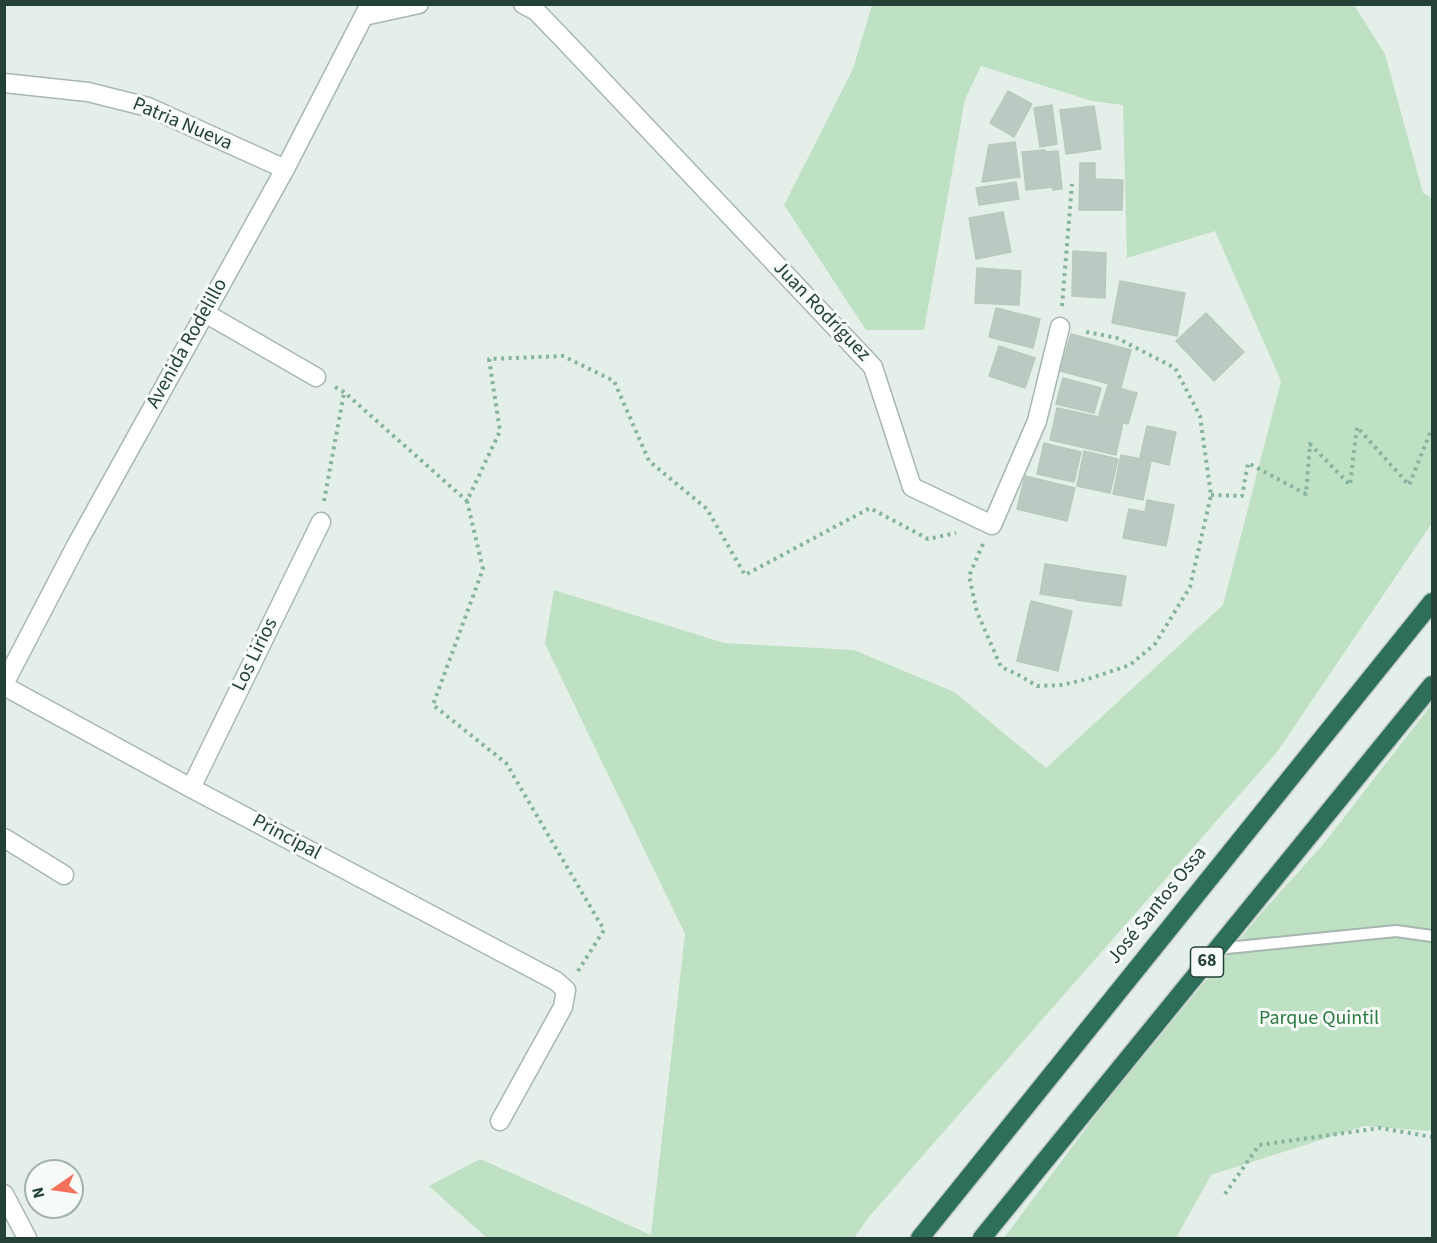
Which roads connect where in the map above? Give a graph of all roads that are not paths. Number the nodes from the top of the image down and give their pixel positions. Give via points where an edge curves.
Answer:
1 (420, 4) edge
2 (523, 4) edge
3 (367, 10) edge
4 (4, 83) edge
5 (285, 169) junction
6 (206, 313) junction
7 (1060, 327) road end
8 (316, 376) dead end
9 (321, 522) road end
10 (1432, 602) edge
11 (4, 685) edge
12 (1432, 685) edge
13 (191, 788) junction
14 (4, 838) edge
15 (64, 875) dead end
16 (1432, 936) edge
17 (1217, 949) junction
18 (500, 1121) dead end
19 (4, 1194) edge
20 (27, 1239) edge
21 (920, 1239) edge
22 (982, 1239) edge

1 - 3 street
2 - 7 street, Juan Rodríguez via 536,11 565,41 873,367 912,487 992,525 1037,421
3 - 5 street, Avenida Rodelillo
4 - 5 street, Patria Nueva via 88,92 148,107
5 - 6 street, Avenida Rodelillo
6 - 8 street
6 - 11 street, Avenida Rodelillo via 78,542
9 - 13 street, Los Lirios
10 - 21 highway, José Santos Ossa / 68
11 - 13 street, Principal
12 - 17 highway, 68
13 - 18 street, Principal via 556,981 566,990 563,1007
14 - 15 street
16 - 17 lane via 1396,931
17 - 22 highway, 68
19 - 20 street

